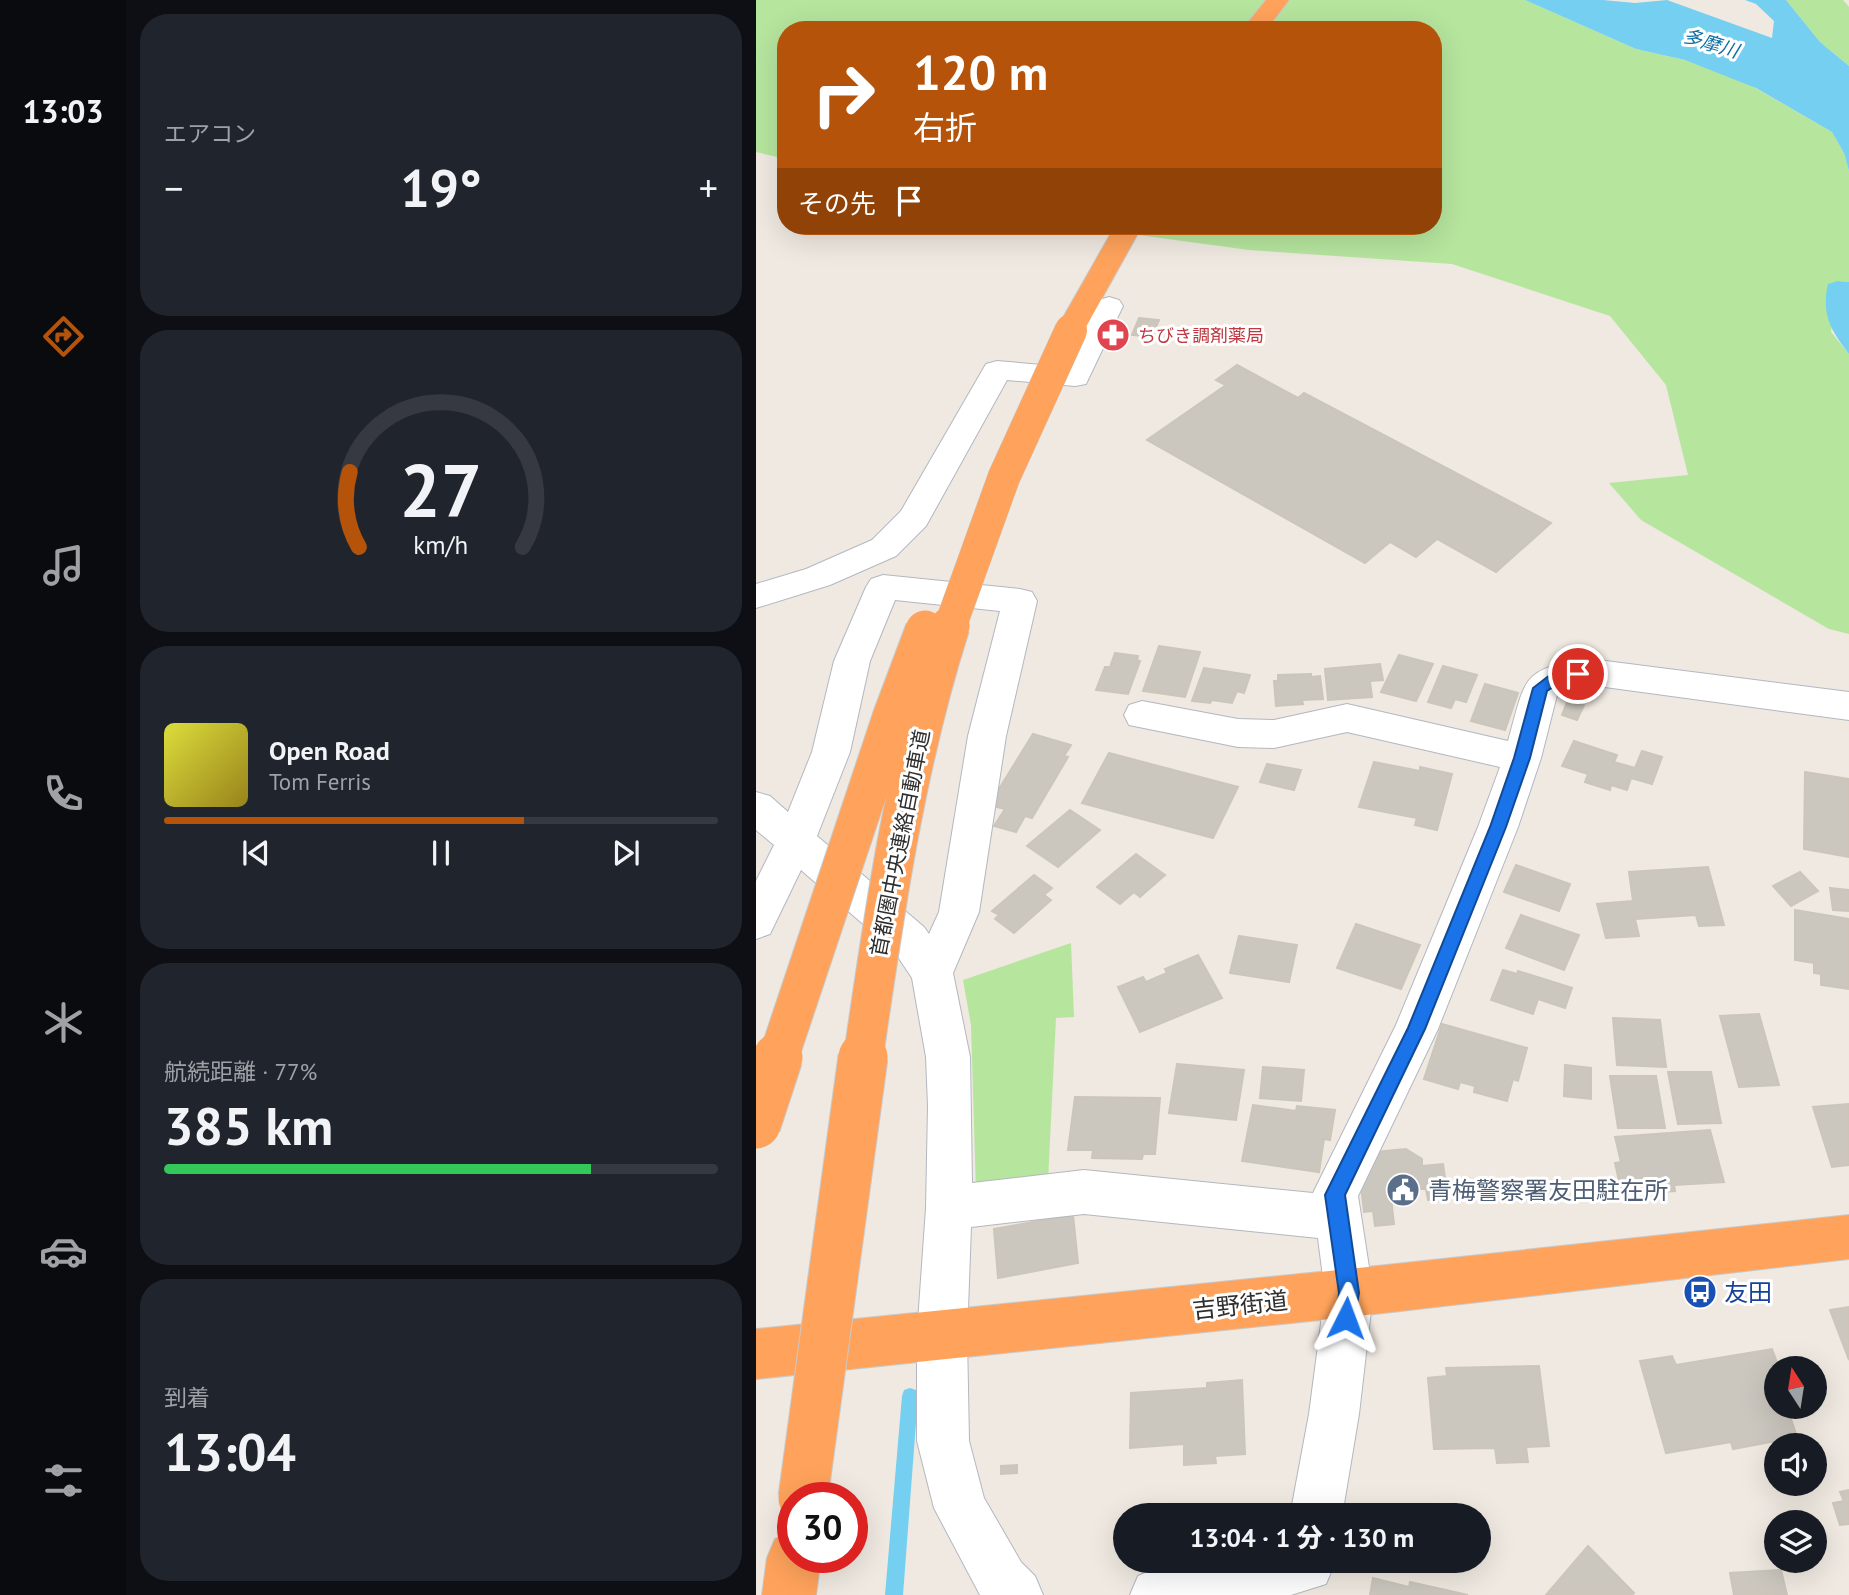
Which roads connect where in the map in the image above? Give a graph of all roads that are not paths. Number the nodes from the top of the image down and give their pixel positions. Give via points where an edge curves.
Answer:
1 (1279, 0) edge
2 (1295, 0) edge
3 (1261, 21) edge
4 (1278, 21) edge
5 (1105, 235) edge
6 (1123, 235) edge
7 (1109, 306) dead end
8 (756, 596) edge
9 (1849, 706) edge
10 (1142, 715) dead end
11 (1522, 758) junction
12 (756, 807) edge
13 (795, 842) junction
14 (756, 922) edge
15 (932, 973) junction
16 (756, 1124) edge
17 (949, 1208) junction
18 (1339, 1218) junction
19 (1849, 1237) edge
20 (1349, 1293) junction
21 (942, 1336) junction
22 (756, 1354) edge
23 (805, 1482) edge
24 (1320, 1503) edge
25 (792, 1573) edge
26 (1252, 1573) edge
27 (789, 1595) edge
28 (1016, 1595) edge
29 (1157, 1595) edge

1 - 3 highway
2 - 4 highway
5 - 16 highway, 首都圏中央連絡自動車道, bridge via 1046,339 972,504 893,715
6 - 23 highway, 首都圏中央連絡自動車道, bridge via 1043,386 996,495 954,610 919,733 889,875
7 - 8 street via 1075,377 997,370 914,518 884,548 818,578
9 - 11 street via 1590,672 1560,676 1541,688
10 - 11 street via 1238,733 1274,734 1347,718
11 - 18 street via 1416,1029 1335,1195
12 - 13 street
13 - 14 street
13 - 15 street via 909,939
13 - 15 street via 831,752 852,661 883,587 1020,601 988,736 959,912
15 - 17 street via 948,1056
17 - 18 street via 1084,1192
17 - 21 street
18 - 20 street
19 - 20 highway, 吉野街道
20 - 21 highway, 吉野街道
20 - 24 street
21 - 22 highway, 吉野街道
21 - 28 street via 943,1441 960,1508 1002,1581
25 - 27 highway
26 - 29 street

